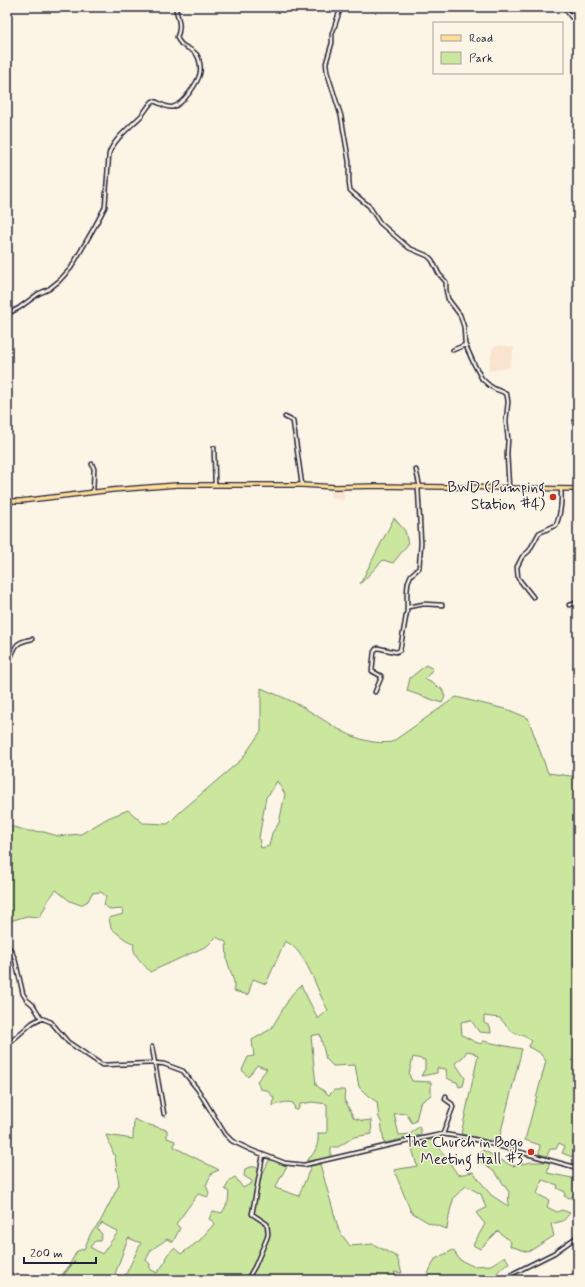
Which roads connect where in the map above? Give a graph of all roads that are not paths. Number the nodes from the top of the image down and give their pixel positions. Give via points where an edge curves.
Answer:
1 (175, 7) edge
2 (341, 7) edge
3 (564, 7) edge
4 (578, 19) edge
5 (7, 314) edge
6 (465, 345) junction
7 (453, 350) dead end
8 (285, 417) dead end
9 (214, 448) dead end
10 (92, 464) dead end
11 (416, 470) dead end
12 (216, 485) junction
13 (302, 485) junction
14 (419, 487) junction
15 (509, 488) junction
16 (561, 489) junction
17 (578, 489) edge
18 (92, 493) junction
19 (7, 497) edge
20 (11, 501) junction
21 (7, 509) edge
22 (533, 597) dead end
23 (578, 601) edge
24 (442, 605) dead end
25 (569, 605) dead end
26 (408, 607) junction
27 (32, 639) dead end
28 (7, 657) edge
29 (376, 692) dead end
30 (7, 946) edge
31 (41, 1018) junction
32 (7, 1045) edge
33 (152, 1047) dead end
34 (155, 1063) junction
35 (446, 1096) dead end
36 (164, 1114) dead end
37 (443, 1134) junction
38 (263, 1155) junction
39 (578, 1168) edge
40 (578, 1236) edge
41 (247, 1280) edge
42 (506, 1280) edge

1 - 5 street via 180,31 178,41 194,51 199,60 200,74 197,80 176,106 167,107 153,101 112,147 109,154 105,206 71,268 49,289
2 - 6 street via 326,63 341,116 349,162 350,190 369,206 380,223 409,248 432,260 446,282 448,299 460,315
3 - 4 street via 571,17
6 - 7 street
6 - 15 street via 482,379 507,395
8 - 13 street via 293,421
9 - 12 street
10 - 18 street
11 - 14 street
12 - 13 main road
12 - 18 main road via 166,486
13 - 14 main road
14 - 15 main road
14 - 26 street via 419,568 408,582
15 - 16 main road
16 - 17 main road
16 - 22 street via 560,514 556,524 539,533 517,567 518,578
18 - 20 main road
19 - 20 main road
20 - 21 street
23 - 25 street
24 - 26 street via 424,604
26 - 29 street via 400,650 396,652 378,648 374,652 372,671 382,678
27 - 28 street via 18,643 11,657
30 - 31 street via 16,959 23,994
31 - 32 street
31 - 34 street via 51,1022 68,1042 102,1064
33 - 34 street
34 - 36 street
34 - 38 street via 183,1071 232,1141
35 - 37 street via 444,1099 453,1107
37 - 38 street via 304,1165 285,1163
37 - 39 street via 473,1139
38 - 41 street via 252,1214 267,1224 268,1234
40 - 42 street

